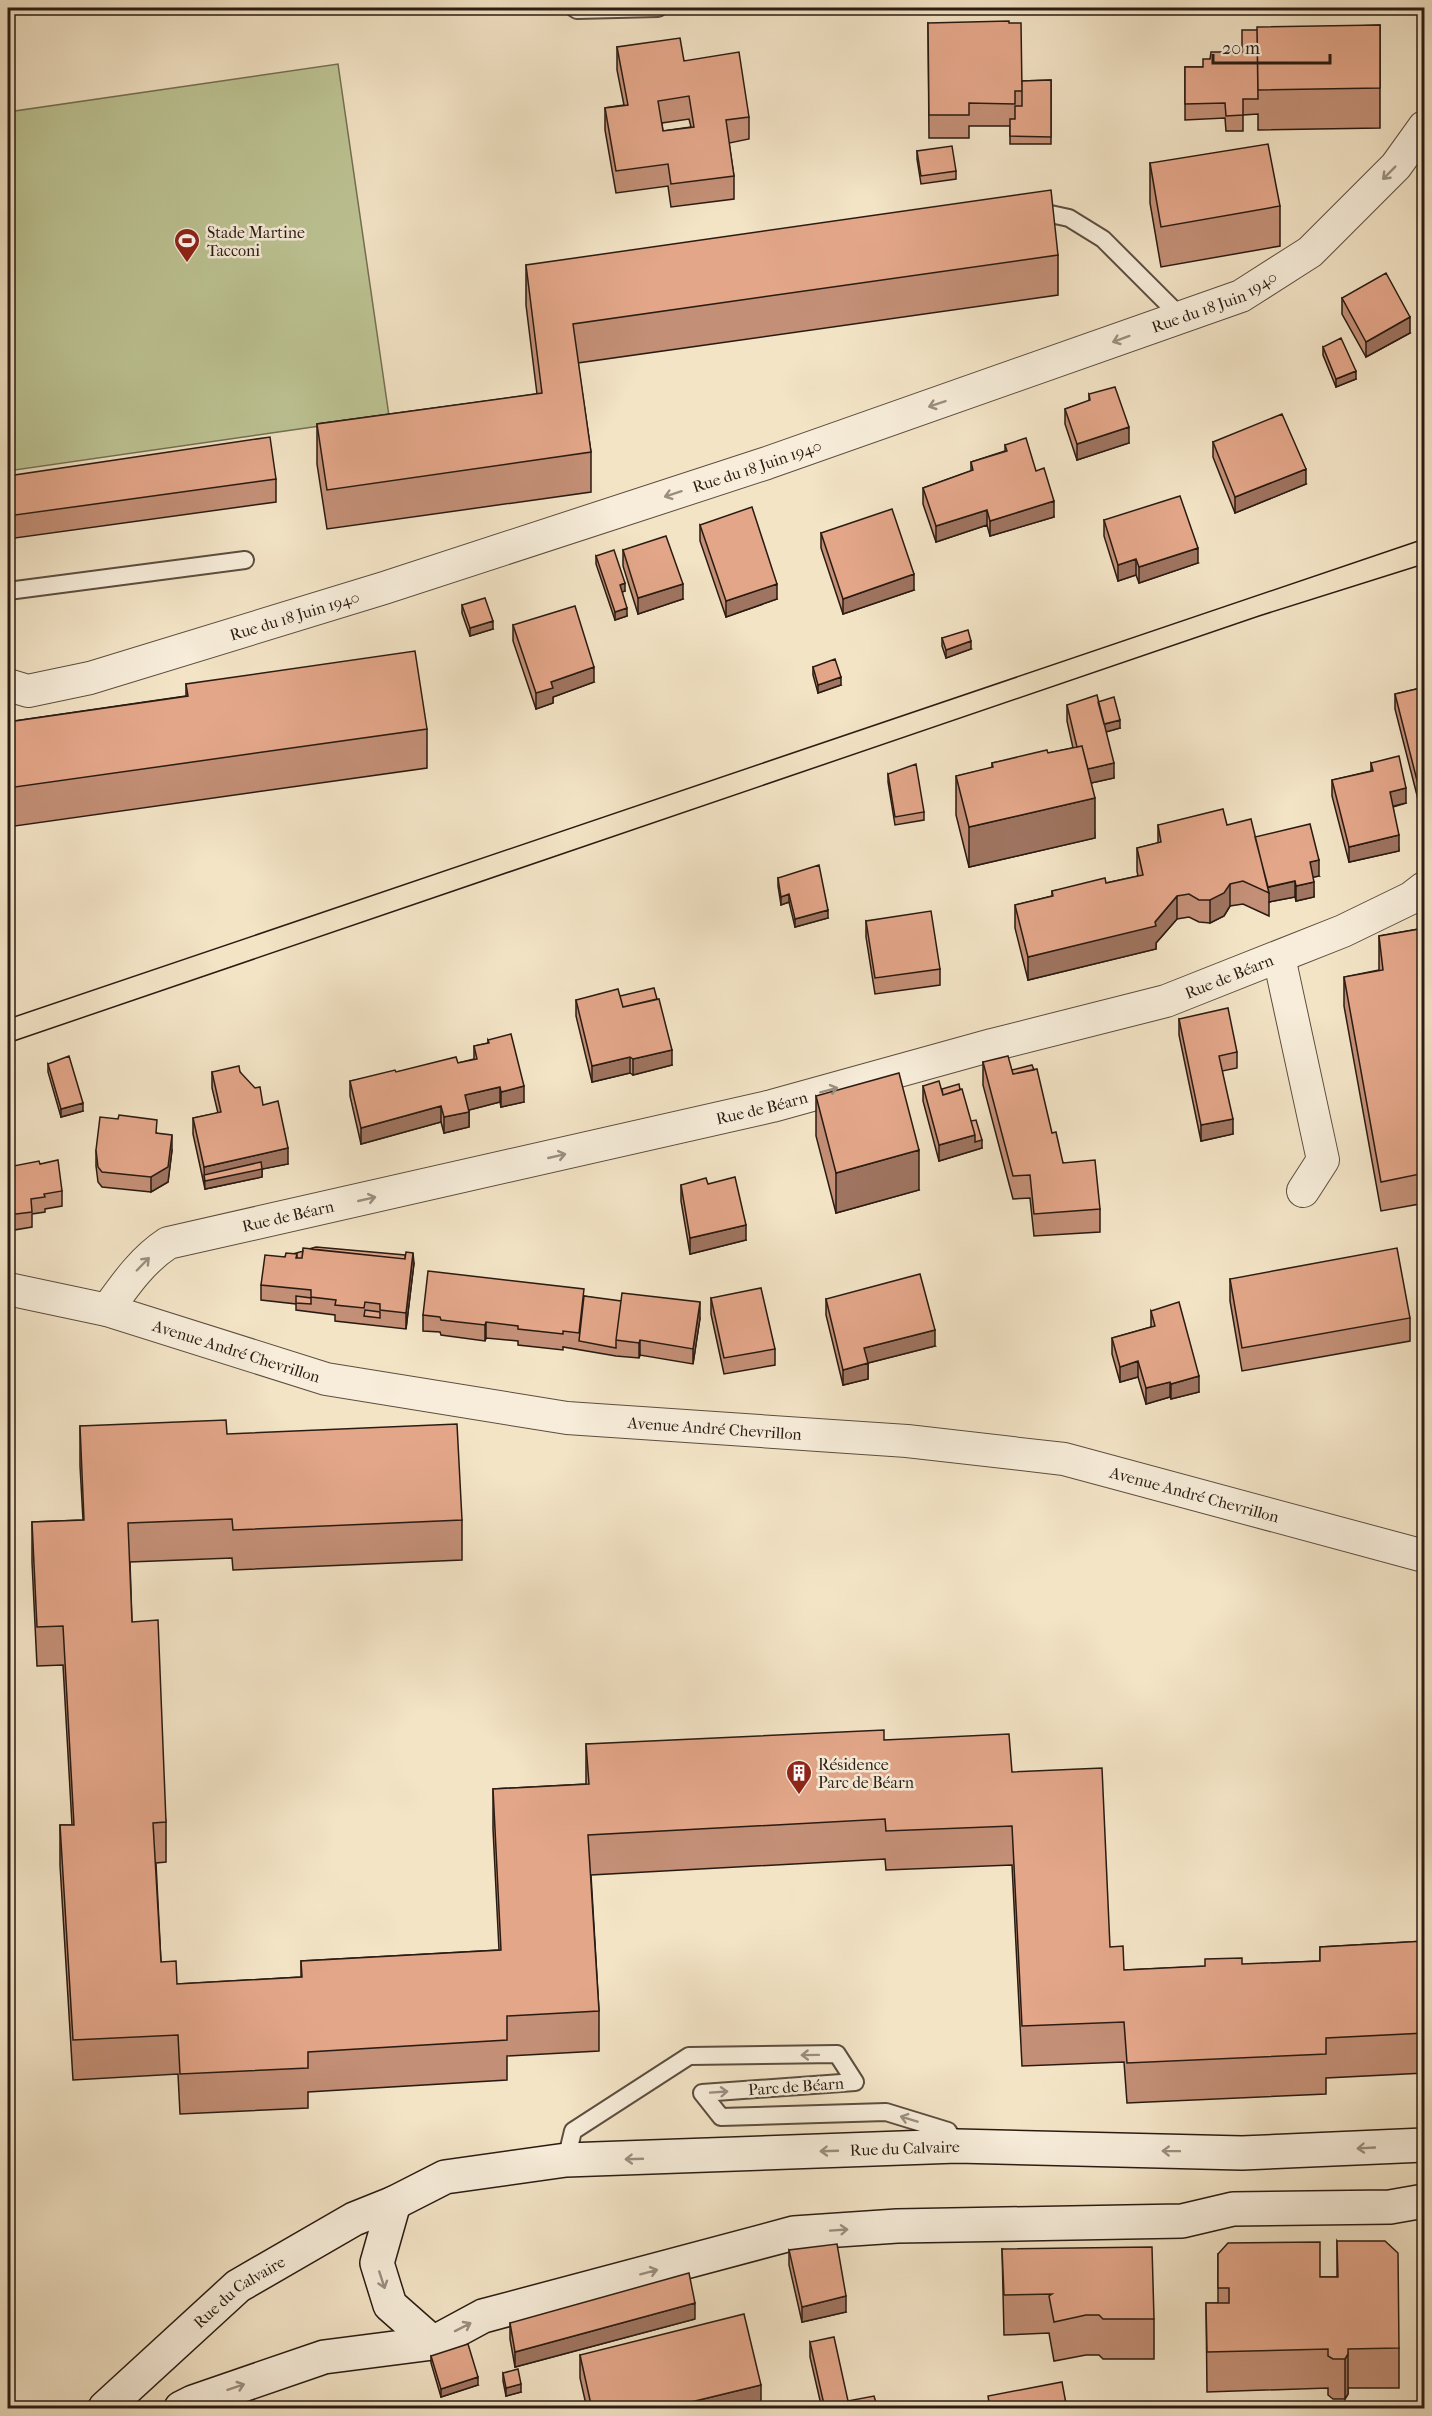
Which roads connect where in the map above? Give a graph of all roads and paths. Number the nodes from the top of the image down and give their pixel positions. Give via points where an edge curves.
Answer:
1 (574, 8) edge
2 (658, 8) edge
3 (1425, 127) edge
4 (1010, 210) edge
5 (1182, 317) junction
6 (245, 560) dead end
7 (8, 591) edge
8 (14, 695) edge
9 (1425, 888) edge
10 (1279, 957) junction
11 (1303, 1191) dead end
12 (8, 1289) edge
13 (107, 1310) junction
14 (1425, 1556) edge
15 (1425, 2145) edge
16 (957, 2146) junction
17 (566, 2160) junction
18 (1425, 2201) edge
19 (394, 2204) junction
20 (433, 2343) junction
21 (105, 2409) edge
22 (181, 2409) edge

1 - 2 lane
3 -> 5 street, Rue du 18 Juin 1940 via 1396,166 1310,252 1241,296
4 - 5 lane via 1022,208 1069,218 1102,239
5 -> 8 street, Rue du 18 Juin 1940 via 767,463 384,588 90,678
6 - 7 lane
9 - 10 street, Rue de Béarn via 1411,898
10 - 11 street via 1323,1160
13 -> 10 street, Rue de Béarn via 134,1273 168,1243 772,1106 1166,1001
12 - 13 street, Avenue André Chevrillon
13 - 14 street, Avenue André Chevrillon via 326,1379 567,1418 907,1441 1064,1459
15 -> 16 main road, Rue du Calvaire via 1242,2153
16 -> 17 main road, Rue du Calvaire
16 -> 17 lane, Parc de Béarn via 948,2131 886,2112 721,2117 702,2093 855,2082 837,2054 689,2056 573,2131
17 - 19 main road, Rue du Calvaire via 445,2177
20 -> 18 main road via 483,2316 794,2233 897,2226 1182,2221 1233,2209 1390,2207
19 -> 20 main road via 376,2264 390,2305
19 - 21 main road, Rue du Calvaire via 354,2219 238,2286
22 -> 20 main road via 324,2357

